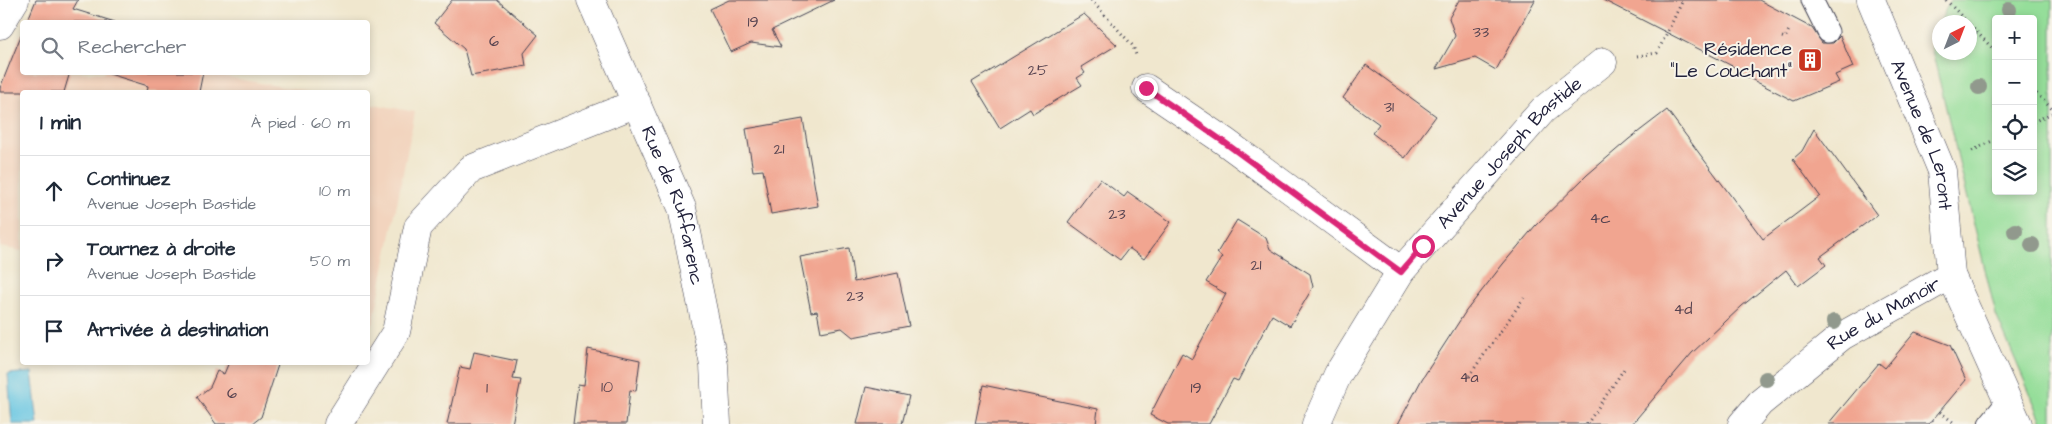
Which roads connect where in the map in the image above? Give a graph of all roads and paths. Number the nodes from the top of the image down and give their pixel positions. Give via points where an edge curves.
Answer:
1 (14, 0) edge
2 (591, 0) edge
3 (1091, 0) edge
4 (1683, 0) edge
5 (1812, 0) edge
6 (1871, 0) edge
7 (1946, 0) edge
8 (1960, 15) edge
9 (0, 25) edge
10 (1828, 32) dead end
11 (1977, 32) edge
12 (1788, 34) dead end
13 (1782, 37) dead end
14 (1992, 48) edge
15 (1603, 62) joint
16 (1146, 88) joint
17 (2037, 94) edge
18 (637, 103) junction
19 (2052, 109) edge
20 (2052, 113) edge
21 (2037, 120) edge
22 (1401, 272) junction
23 (1951, 275) junction
24 (1524, 298) dead end
25 (1624, 369) dead end
26 (1470, 376) dead end
27 (1940, 412) dead end
28 (2013, 413) edge
29 (338, 424) edge
30 (717, 424) edge
31 (1316, 424) edge
32 (1587, 424) edge
33 (1742, 424) edge
34 (1952, 424) edge
35 (1989, 424) edge

1 - 9 street
2 - 18 street, Rue de Ruffarenc
3 - 16 path via 1133,46
4 - 15 path via 1657,53
5 - 10 lane
6 - 23 street, Avenue de Leront via 1942,171
7 - 8 path
11 - 14 path
12 - 13 path
15 - 22 street, Avenue Joseph Bastide via 1543,110
16 - 22 street
17 - 19 path
18 - 29 street via 471,169 418,227 396,332
18 - 30 street, Rue de Ruffarenc via 682,208 714,364
20 - 21 path
22 - 31 street, Avenue Joseph Bastide via 1338,374
23 - 28 street, Rue du Manoir
23 - 33 street, Rue du Manoir via 1842,336 1760,403
24 - 26 path
25 - 32 path
27 - 34 path via 1954,422
28 - 35 lane

